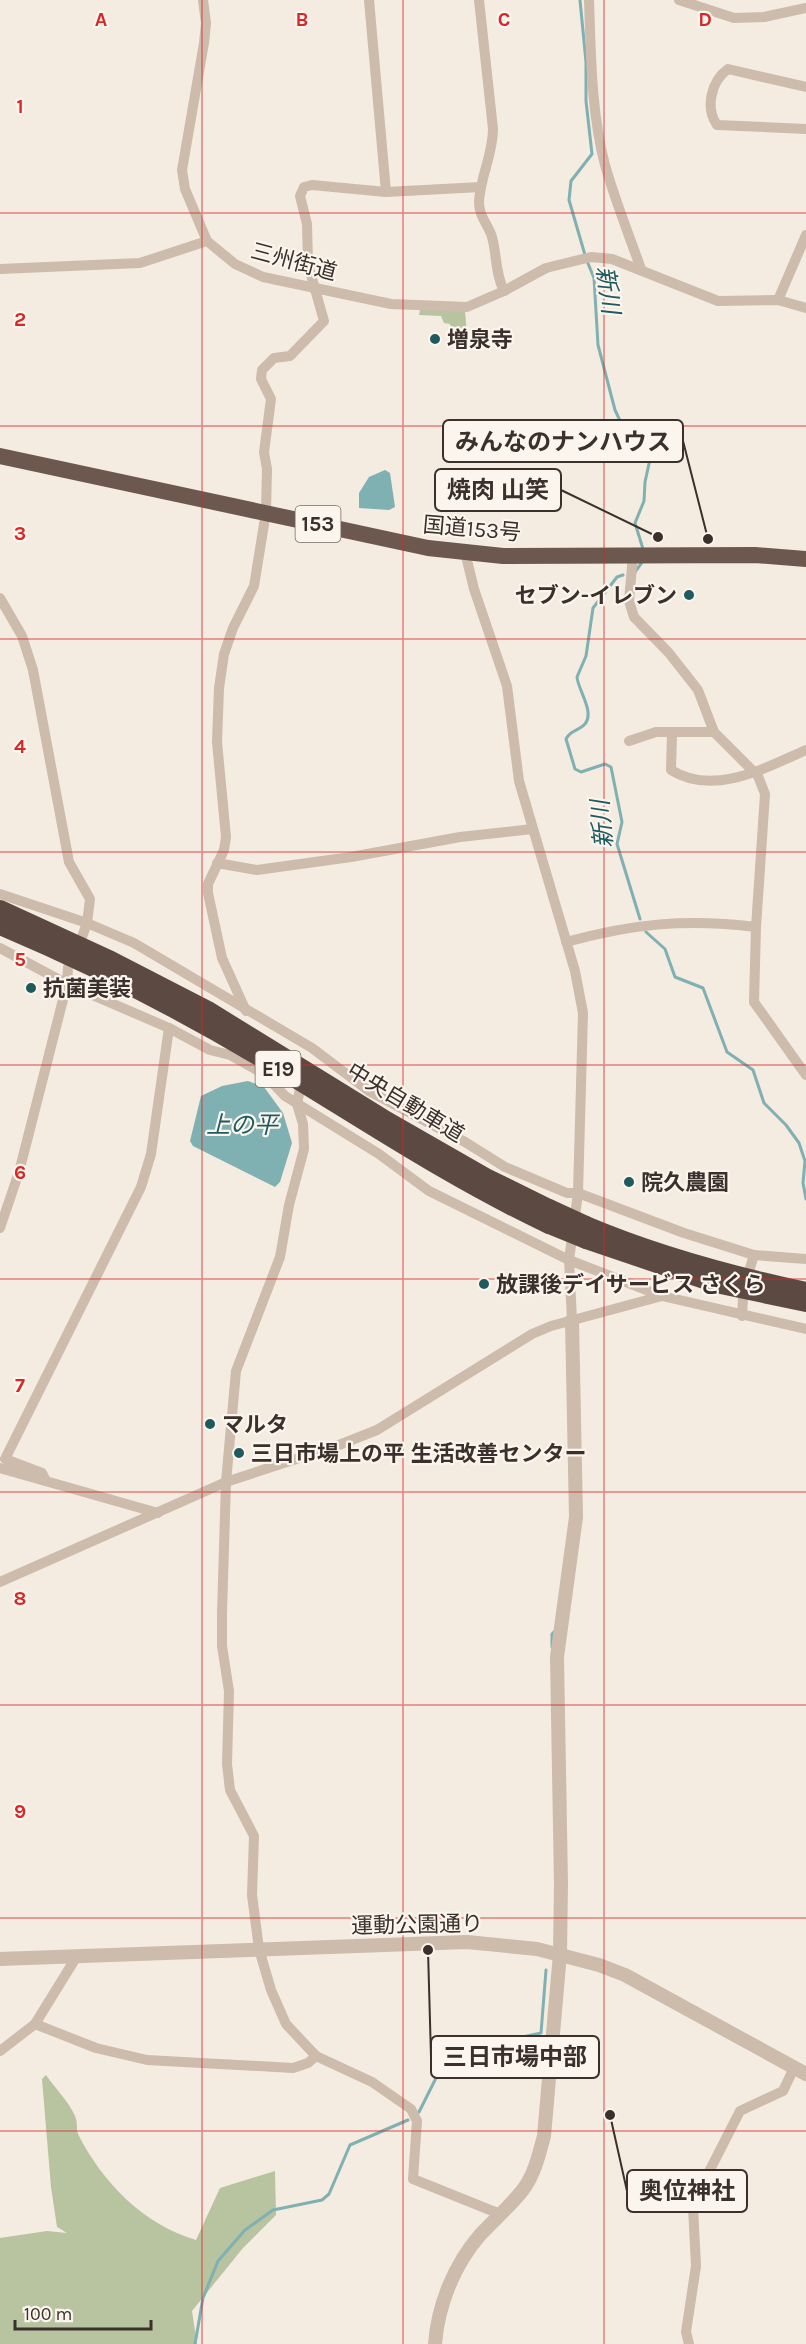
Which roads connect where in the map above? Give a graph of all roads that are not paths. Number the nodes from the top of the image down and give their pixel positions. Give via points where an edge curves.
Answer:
1 (203, 0) edge
2 (369, 0) edge
3 (479, 0) edge
4 (589, 0) edge
5 (679, 0) edge
6 (806, 8) edge
7 (806, 87) edge
8 (806, 129) edge
9 (482, 188) junction
10 (386, 192) junction
11 (806, 235) edge
12 (207, 241) junction
13 (0, 268) edge
14 (641, 269) junction
15 (316, 288) junction
16 (504, 291) junction
17 (778, 300) junction
18 (806, 308) edge
19 (0, 456) edge
20 (266, 512) junction
21 (465, 552) junction
22 (640, 556) junction
23 (806, 559) edge
24 (0, 598) edge
25 (714, 732) junction
26 (672, 733) junction
27 (630, 741) dead end
28 (806, 750) edge
29 (755, 773) junction
30 (532, 829) junction
31 (217, 863) junction
32 (0, 894) edge
33 (0, 909) edge
34 (87, 922) junction
35 (0, 926) edge
36 (756, 927) junction
37 (82, 937) dead end
38 (566, 942) junction
39 (0, 948) edge
40 (68, 967) dead end
41 (67, 984) junction
42 (246, 1011) junction
43 (169, 1028) junction
44 (806, 1075) edge
45 (300, 1089) dead end
46 (297, 1104) junction
47 (578, 1193) junction
48 (549, 1216) junction
49 (0, 1228) edge
50 (586, 1232) junction
51 (754, 1255) junction
52 (806, 1259) edge
53 (569, 1260) junction
54 (750, 1268) dead end
55 (806, 1291) edge
56 (662, 1296) junction
57 (743, 1298) dead end
58 (806, 1304) edge
59 (742, 1316) junction
60 (572, 1320) junction
61 (806, 1329) edge
62 (0, 1468) edge
63 (46, 1481) junction
64 (226, 1482) junction
65 (158, 1513) junction
66 (0, 1582) edge
67 (259, 1949) junction
68 (560, 1954) junction
69 (77, 1956) junction
70 (0, 1959) edge
71 (35, 2024) junction
72 (0, 2051) edge
73 (316, 2056) junction
74 (800, 2071) edge
75 (500, 2214) junction
76 (435, 2344) edge
77 (689, 2344) edge

1 - 12 street via 204,43 182,170 185,189
2 - 10 street
3 - 9 street via 493,129
4 - 14 street via 599,136
5 - 6 street via 734,18 764,17
7 - 8 street via 728,69 718,76 710,101 711,117 717,125
9 - 10 street
9 - 16 street via 482,221 491,236 497,277
10 - 15 street via 304,187 300,196 307,224 308,264
11 - 17 street
12 - 13 street via 140,263
12 - 15 street, 三州街道 via 235,264 263,277
14 - 16 street, 三州街道 via 591,257 546,268
14 - 17 street via 718,301
15 - 16 street, 三州街道 via 391,304 467,307
15 - 20 street via 324,321 290,356 274,358 262,370 261,379 271,399 264,452
17 - 18 street
19 - 20 highway, 国道153号 / 153
20 - 21 highway, 国道153号 / 153 via 407,544
20 - 31 street via 254,586 224,654 219,688 217,742 226,837
21 - 22 highway, 国道153号 / 153
21 - 30 street via 507,686 519,781
22 - 23 highway, 国道153号 / 153 via 755,555
22 - 25 street via 629,601 634,617 698,690
24 - 34 street via 22,636 33,670 69,862 90,899
25 - 26 street
25 - 29 street
26 - 27 street via 656,732
26 - 29 street via 671,770 677,774 716,780
28 - 29 street
29 - 36 street via 765,795
30 - 31 street via 257,870
30 - 38 street
31 - 42 street via 208,884 212,920 222,958
32 - 34 street
33 - 48 highway, 中央自動車道 / E19 via 208,1010
34 - 37 street
34 - 42 street via 134,943
35 - 48 highway, 中央自動車道 / E19 via 64,953 177,1011 465,1183
36 - 38 street via 685,921 610,930
36 - 44 street via 754,1002
38 - 47 street via 583,1013
39 - 41 street
40 - 41 street
41 - 43 street
41 - 49 street via 19,1172
42 - 47 street via 369,1091 505,1167 567,1193
43 - 46 street via 264,1074
43 - 63 street via 151,1154 141,1187 5,1459 42,1473
45 - 46 street
46 - 53 street via 379,1154 429,1191
46 - 64 street via 304,1149 276,1269 236,1371
47 - 51 street
47 - 53 street
48 - 50 highway, 中央自動車道 / E19, bridge
50 - 55 highway, 中央自動車道 / E19 via 617,1238 706,1268
50 - 58 highway, 中央自動車道 / E19 via 716,1284
51 - 52 street
51 - 54 street
53 - 56 street
53 - 60 street
56 - 59 street
56 - 60 street
57 - 59 street
59 - 61 street
60 - 64 street via 532,1334 377,1430
60 - 68 street via 576,1517 557,1657
62 - 63 street
63 - 65 street
64 - 65 street
64 - 67 street via 222,1646 229,1691 227,1764 230,1790 254,1836 252,1895
65 - 66 street
67 - 68 street, 運動公園通り via 467,1942
67 - 69 street, 運動公園通り
67 - 73 street via 286,2024
68 - 74 street, 運動公園通り via 625,1976
68 - 75 street via 544,2136 537,2164 523,2190
69 - 70 street, 運動公園通り
69 - 71 street
71 - 72 street
71 - 73 street via 96,2048 147,2060 293,2068
73 - 75 street via 372,2082 411,2109 417,2121 413,2179
74 - 77 street via 783,2091 740,2111 695,2199 696,2266 687,2332
75 - 76 street via 479,2237 453,2278 442,2303

